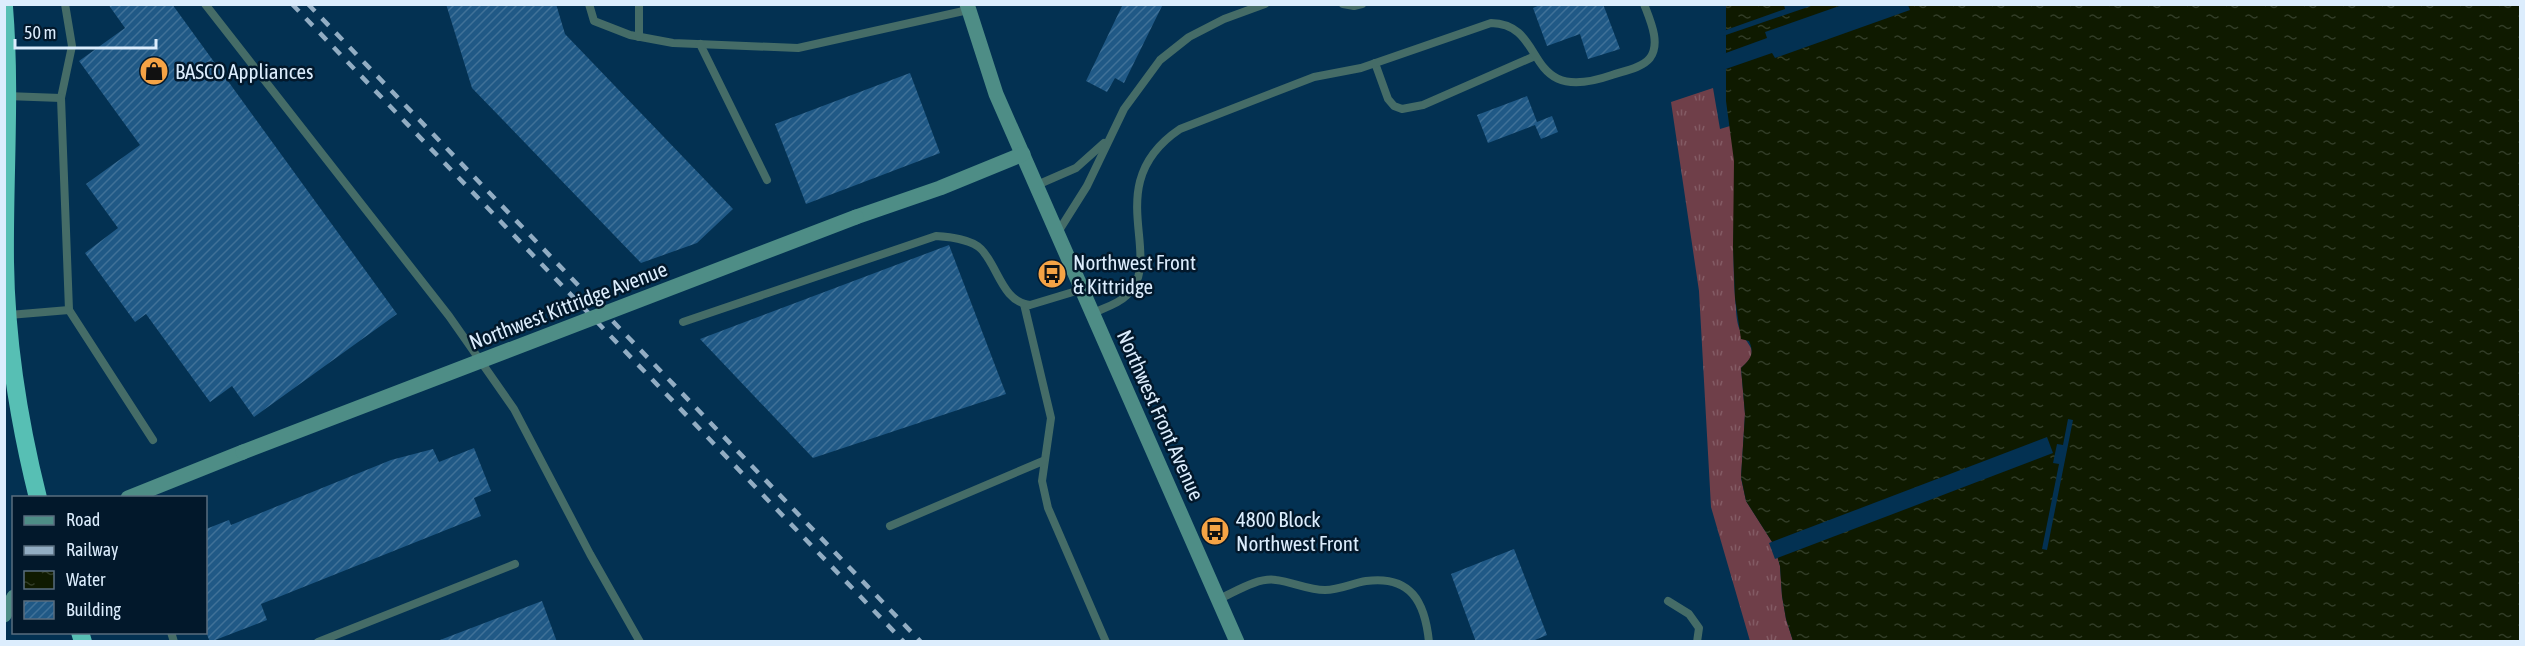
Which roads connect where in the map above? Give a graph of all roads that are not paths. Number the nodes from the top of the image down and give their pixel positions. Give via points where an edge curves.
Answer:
1 (65, 4) edge
2 (205, 4) edge
3 (589, 4) edge
4 (639, 4) edge
5 (1265, 4) edge
6 (1343, 4) edge
7 (1362, 4) edge
8 (1644, 4) edge
9 (4, 7) edge
10 (968, 7) edge
11 (639, 37) junction
12 (700, 44) junction
13 (1535, 56) junction
14 (1375, 63) junction
15 (5, 75) edge
16 (6, 96) junction
17 (61, 98) junction
18 (1112, 134) junction
19 (1023, 154) junction
20 (767, 180) dead end
21 (1036, 185) junction
22 (1058, 232) junction
23 (5, 240) edge
24 (1083, 289) junction
25 (1024, 304) junction
26 (69, 310) junction
27 (1093, 313) junction
28 (9, 315) junction
29 (683, 322) dead end
30 (153, 440) dead end
31 (1043, 461) junction
32 (38, 496) edge
33 (133, 496) edge
34 (890, 526) dead end
35 (514, 564) dead end
36 (1219, 599) junction
37 (12, 601) edge
38 (1668, 601) dead end
39 (4, 615) edge
40 (318, 642) edge
41 (640, 642) edge
42 (1106, 642) edge
43 (1237, 642) edge
44 (1429, 642) edge
45 (1697, 642) edge

1 - 17 lane via 72,46
2 - 41 lane via 449,316 514,409
3 - 11 lane via 594,21
4 - 11 lane
5 - 18 lane via 1190,37 1160,60 1124,108
6 - 7 lane
8 - 13 lane via 1654,48 1649,59 1637,67 1594,82 1574,84 1557,79
9 - 15 highway
10 - 12 lane via 798,48
10 - 19 main road, Northwest Front Avenue via 996,94
11 - 12 lane
12 - 20 lane
13 - 14 lane via 1513,28 1491,23
13 - 14 lane via 1423,105 1402,109 1388,99
14 - 27 lane via 1314,77 1193,123 1168,137 1151,155 1138,183 1140,259 1136,282 1126,297
15 - 16 highway
16 - 17 lane
16 - 23 highway
17 - 26 lane
18 - 21 lane via 1076,168
18 - 22 lane via 1088,186
19 - 21 main road, Northwest Front Avenue
19 - 33 main road, Northwest Kittridge Avenue, bridge
21 - 22 main road, Northwest Front Avenue
22 - 24 main road, Northwest Front Avenue
23 - 28 highway
24 - 25 lane
24 - 27 main road, Northwest Front Avenue
25 - 29 lane via 1010,295 982,250 953,237 936,236
25 - 31 lane via 1051,418
26 - 28 lane
26 - 30 lane
27 - 36 main road, Northwest Front Avenue
28 - 32 highway via 18,399
31 - 34 lane
31 - 42 lane via 1042,481 1048,508
35 - 40 lane
36 - 43 main road, Northwest Front Avenue
36 - 44 lane via 1273,579 1310,590 1381,580 1399,583 1415,595 1424,611
37 - 39 main road
38 - 45 lane via 1689,614 1699,628

